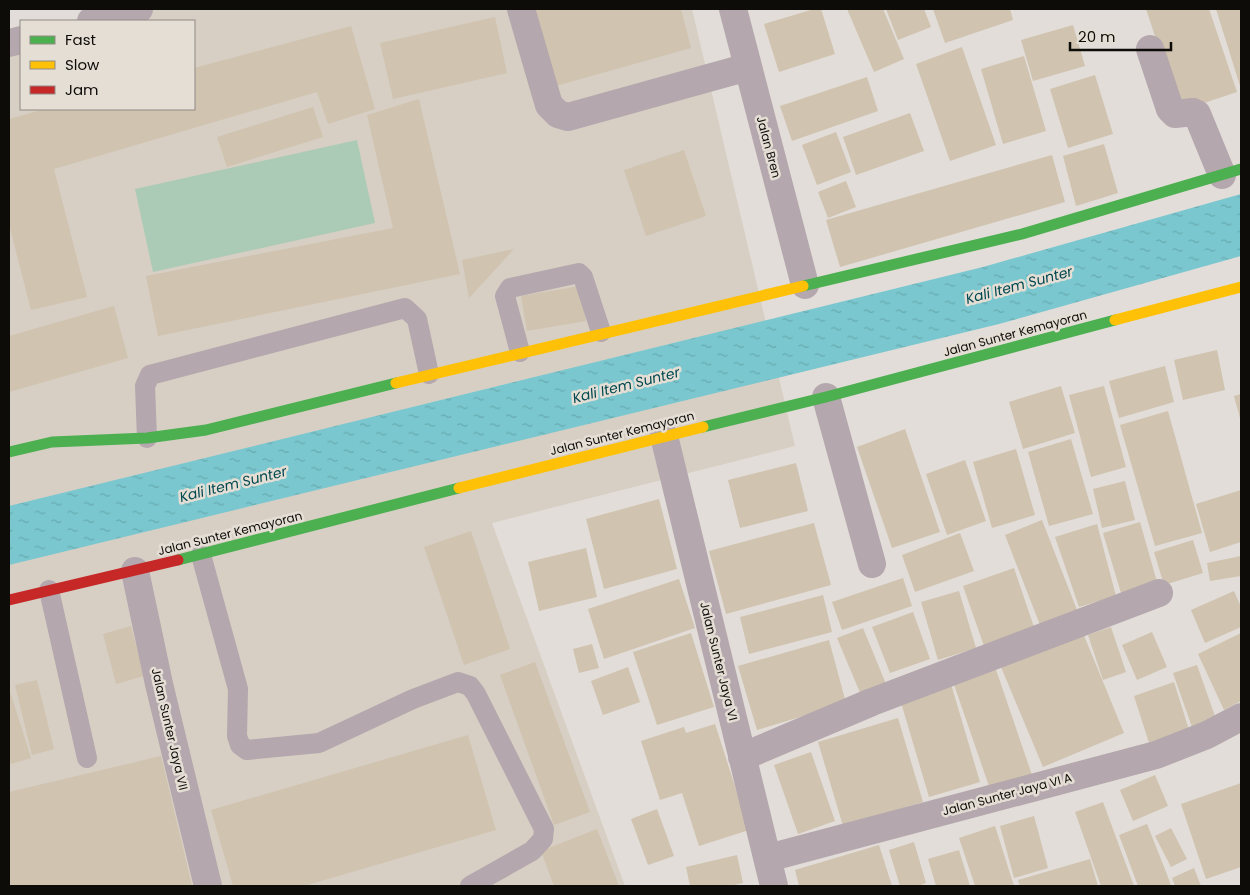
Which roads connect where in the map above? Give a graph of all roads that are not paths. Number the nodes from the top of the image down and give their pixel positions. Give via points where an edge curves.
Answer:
1 (139, 9) edge
2 (521, 9) edge
3 (733, 9) edge
4 (737, 9) edge
5 (95, 20) edge
6 (1150, 49) dead end
7 (748, 67) junction
8 (1232, 172) edge
9 (805, 285) junction
10 (1241, 287) edge
11 (601, 332) junction
12 (520, 352) junction
13 (429, 374) junction
14 (826, 397) junction
15 (664, 436) junction
16 (147, 438) junction
17 (9, 452) edge
18 (200, 555) junction
19 (872, 564) dead end
20 (136, 571) junction
21 (49, 590) junction
22 (1159, 593) dead end
23 (9, 600) edge
24 (1241, 717) edge
25 (742, 757) junction
26 (86, 758) dead end
27 (768, 858) junction
28 (208, 886) edge
29 (470, 886) edge
30 (774, 886) edge

1 - 5 street
2 - 7 street via 549,105 558,114 568,117
3 - 4 street
3 - 7 street, Jalan Bren
6 - 8 street via 1170,109 1175,114 1197,114
7 - 9 street, Jalan Bren
8 - 9 main road via 1022,234
9 - 11 main road
10 - 14 main road, Jalan Sunter Kemayoran
11 - 12 main road
11 - 12 lane via 579,273 510,288 505,296
12 - 13 main road
13 - 16 main road via 206,430
13 - 16 lane via 417,318 405,308 150,375 145,386
14 - 15 main road, Jalan Sunter Kemayoran
14 - 19 street
15 - 18 main road, Jalan Sunter Kemayoran
15 - 25 street, Jalan Sunter Jaya VI
16 - 17 main road via 52,442
18 - 20 main road, Jalan Sunter Kemayoran
18 - 29 lane via 238,689 237,736 246,750 320,743 413,699 458,682 470,686 544,829 543,840 532,851
20 - 21 main road, Jalan Sunter Kemayoran
20 - 28 street, Jalan Sunter Jaya VII
21 - 23 main road, Jalan Sunter Kemayoran
21 - 26 lane
22 - 25 street via 872,702
24 - 27 street, Jalan Sunter Jaya VI A via 1156,755
25 - 27 street, Jalan Sunter Jaya VI
27 - 30 street, Jalan Sunter Jaya VI

